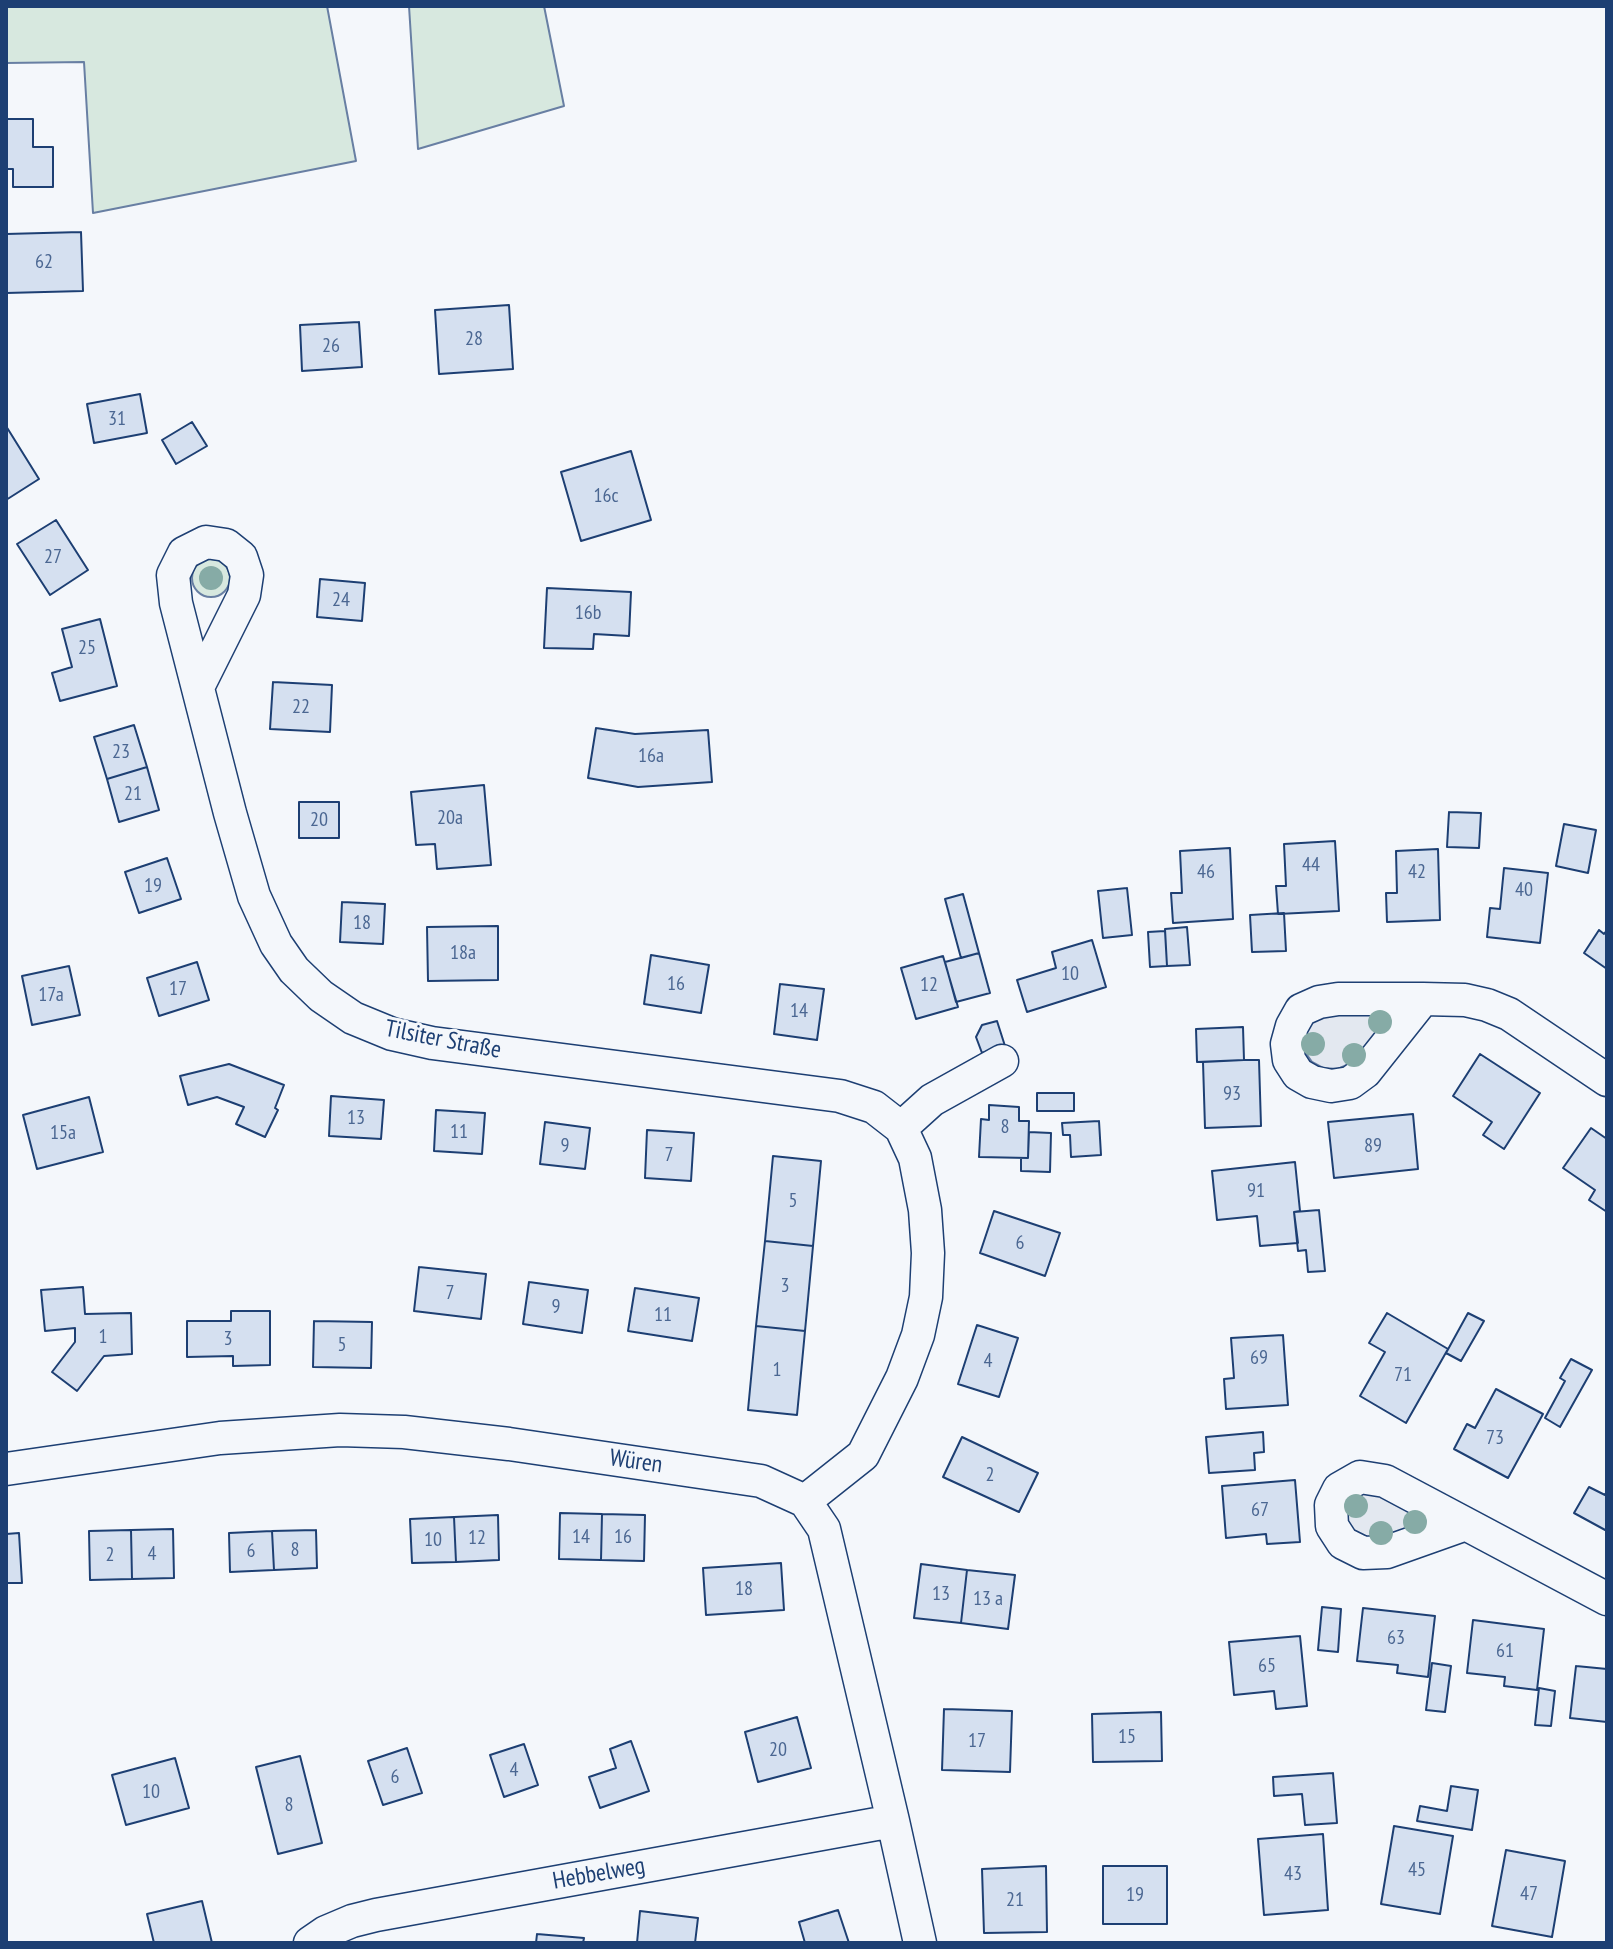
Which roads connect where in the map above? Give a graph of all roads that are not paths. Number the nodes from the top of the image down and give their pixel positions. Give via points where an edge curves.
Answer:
1 (198, 687) dead end
2 (1423, 999) dead end
3 (1002, 1061) dead end
4 (1607, 1080) edge
5 (901, 1128) junction
6 (6, 1469) edge
7 (805, 1501) junction
8 (1466, 1524) dead end
9 (1607, 1599) edge
10 (893, 1821) junction
11 (310, 1943) edge
12 (920, 1943) edge

1 - 5 street, Tilsiter Straße via 262,918 294,970 353,1018 432,1043 840,1096 874,1107
2 - 4 street via 1465,1000 1509,1014
3 - 5 street via 932,1100
5 - 7 street via 915,1158 926,1224 926,1297 918,1335 863,1455
6 - 7 street, Würen via 220,1438 340,1430 404,1432 761,1481
7 - 10 street via 824,1529
8 - 9 street
10 - 11 street, Hebbelweg via 376,1915
10 - 12 street

